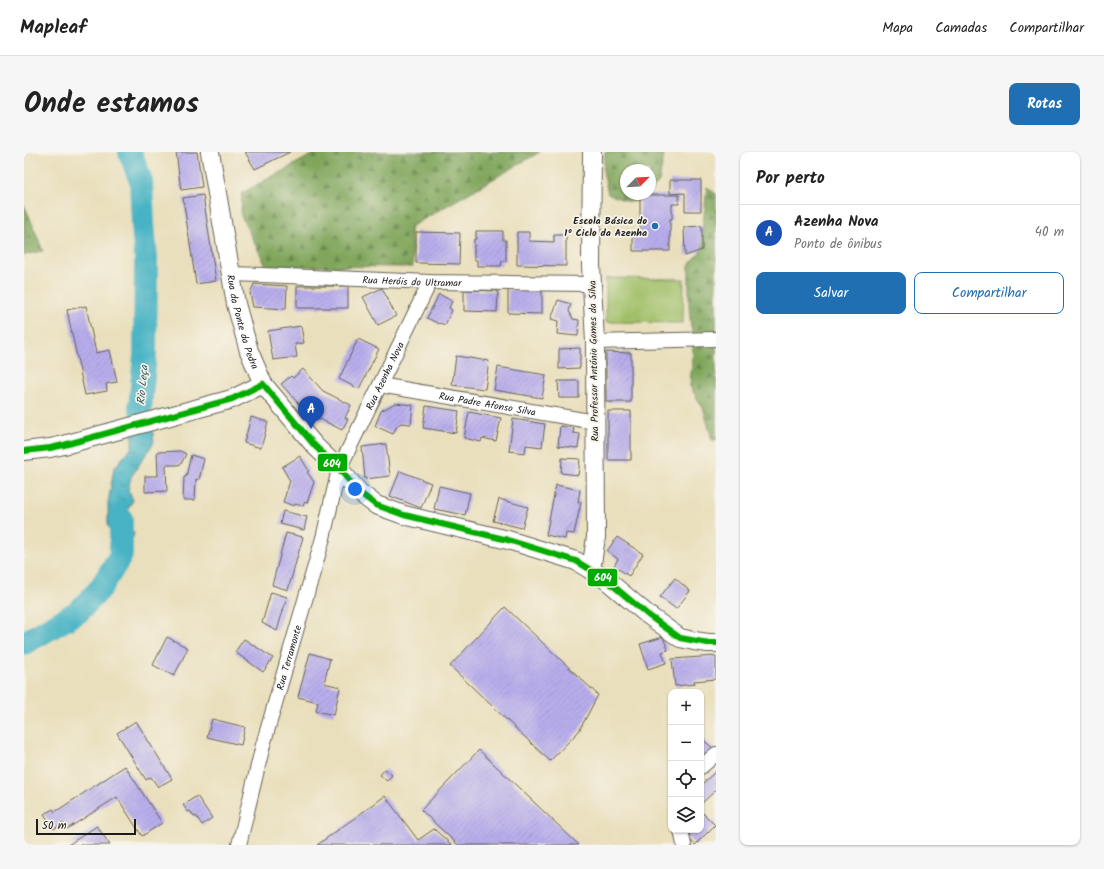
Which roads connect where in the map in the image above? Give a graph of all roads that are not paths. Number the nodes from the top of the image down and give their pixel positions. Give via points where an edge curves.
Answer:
1 (210, 152) edge
2 (592, 152) edge
3 (231, 274) junction
4 (430, 282) junction
5 (592, 284) junction
6 (716, 339) edge
7 (595, 342) junction
8 (263, 384) junction
9 (380, 385) junction
10 (595, 422) junction
11 (24, 451) edge
12 (339, 469) junction
13 (591, 570) junction
14 (716, 643) edge
15 (716, 754) edge
16 (704, 765) edge
17 (681, 833) edge
18 (239, 845) edge
19 (684, 845) edge

1 - 3 street, Rua da Ponte da Pedra
2 - 5 street, Rua Professor António Gomes da Silva
3 - 4 street, Rua Heróis do Ultramar
3 - 8 street, Rua da Ponte da Pedra via 249,351
4 - 5 street, Rua Heróis do Ultramar
4 - 9 street, Rua Azenha Nova
5 - 7 street, Rua Professor António Gomes da Silva
6 - 7 street
7 - 10 street, Rua Professor António Gomes da Silva
8 - 11 street via 232,399 64,445
8 - 12 street, Rua da Ponte da Pedra via 315,446
9 - 10 street, Rua Padre Afonso Silva
9 - 12 street, Rua Azenha Nova
10 - 13 street, Rua Professor António Gomes da Silva via 596,537
12 - 13 street, Rua da Ponte da Pedra via 376,505 404,515 551,552 576,561
12 - 18 street, Rua Terramonte via 323,538 264,745
13 - 14 street, Rua da Ponte da Pedra via 680,638
15 - 16 street
17 - 19 street

